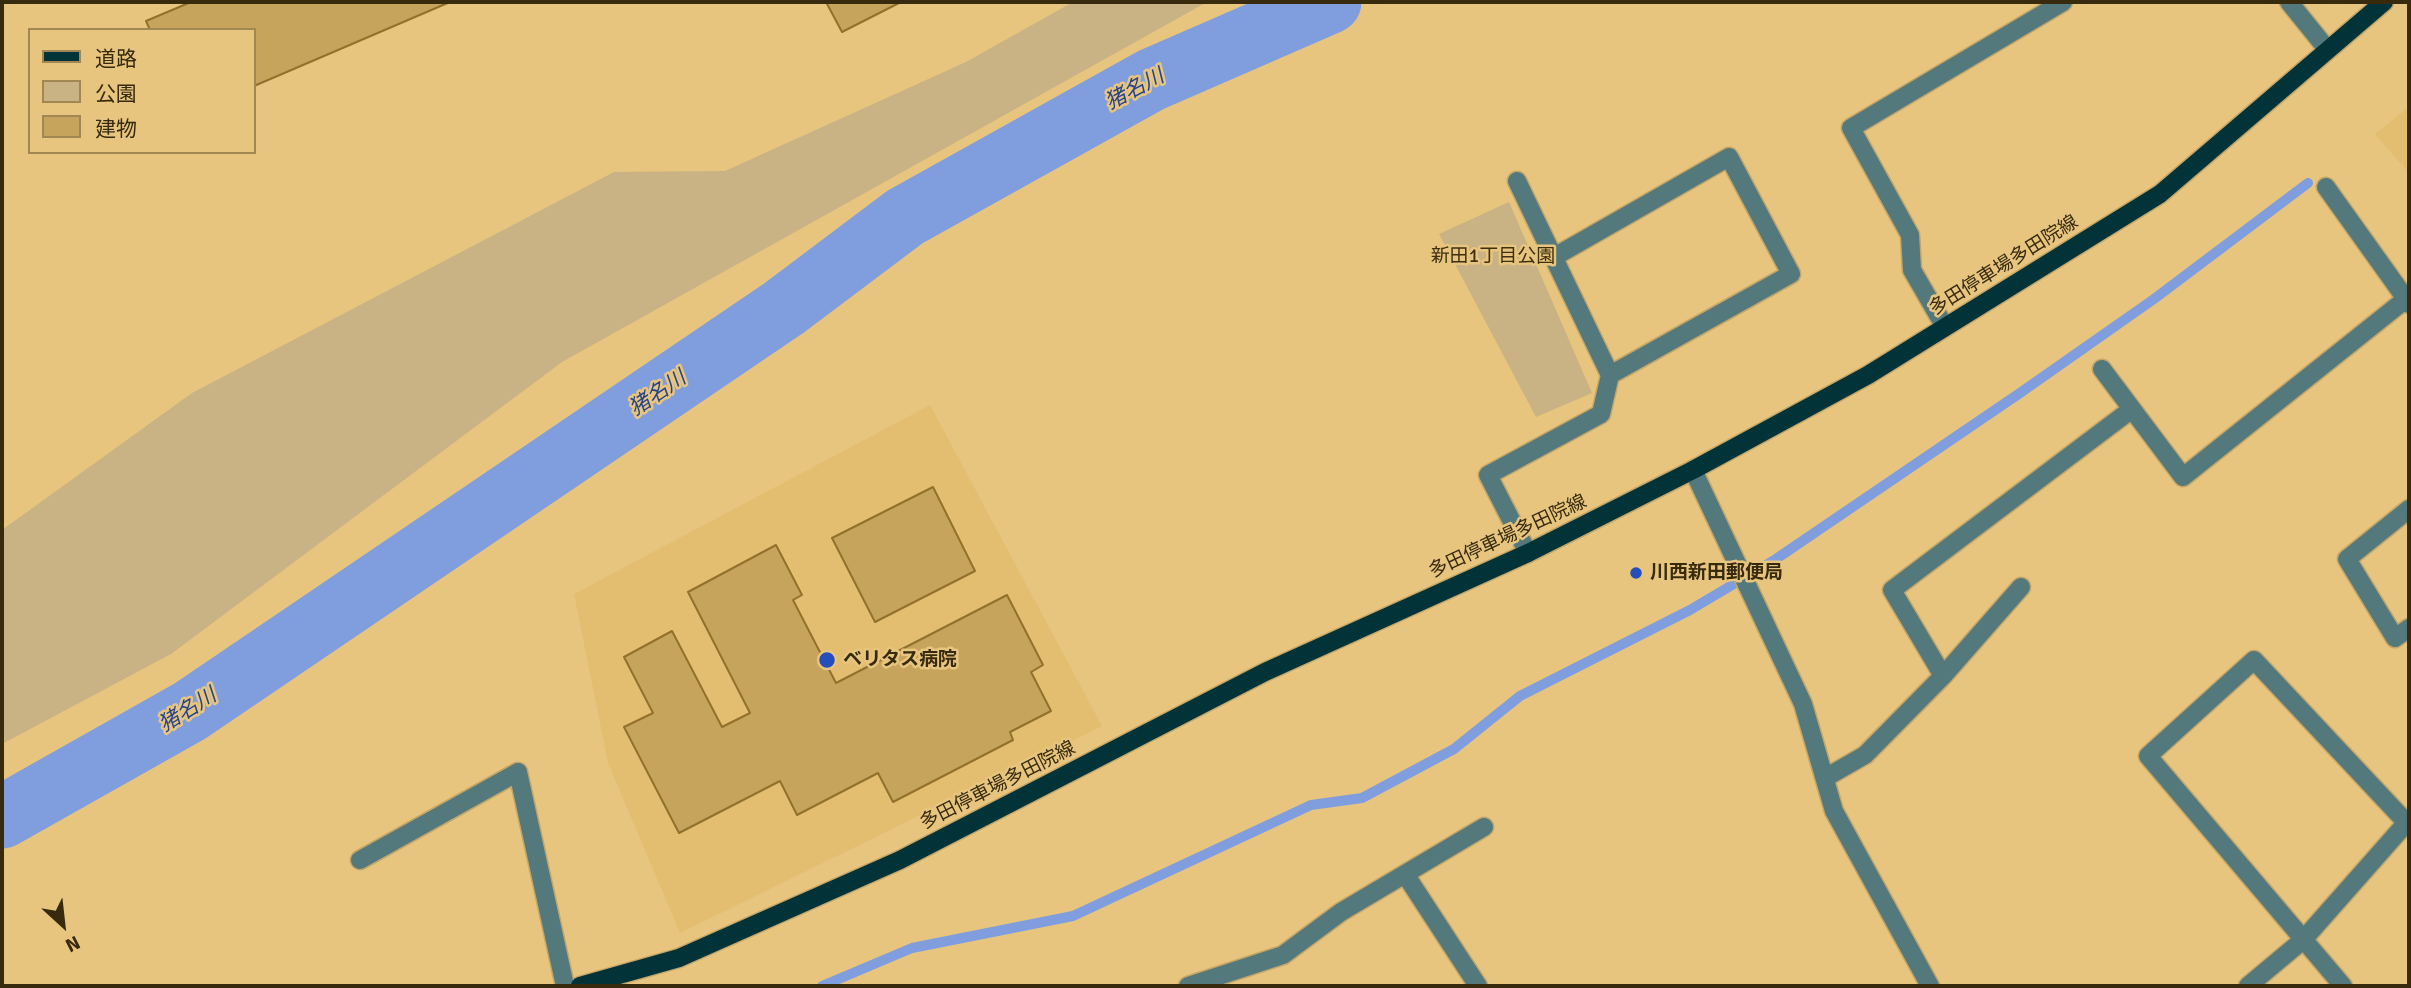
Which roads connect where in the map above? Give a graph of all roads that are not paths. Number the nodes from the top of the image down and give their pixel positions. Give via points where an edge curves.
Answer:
1 (2063, 2) edge
2 (2289, 2) edge
3 (2384, 2) edge
4 (2327, 49) junction
5 (1517, 181) dead end
6 (2326, 187) dead end
7 (1554, 257) junction
8 (2407, 301) edge
9 (1945, 327) junction
10 (2102, 369) dead end
11 (1610, 375) junction
12 (2132, 409) junction
13 (1693, 470) junction
14 (2409, 509) edge
15 (1528, 553) junction
16 (2021, 587) dead end
17 (2409, 628) edge
18 (1943, 676) junction
19 (1825, 778) junction
20 (1484, 827) dead end
21 (2406, 829) edge
22 (360, 860) dead end
23 (1405, 874) junction
24 (2303, 940) junction
25 (565, 986) edge
26 (580, 986) edge
27 (1188, 986) edge
28 (1478, 986) edge
29 (1930, 986) edge
30 (2248, 986) edge
31 (2343, 986) edge

1 - 9 street via 1851,128 1910,235 1912,270
2 - 4 street
3 - 4 main road, 多田停車場多田院線
4 - 9 main road, 多田停車場多田院線 via 2160,194
5 - 7 street
6 - 8 street
7 - 11 street
7 - 11 street via 1729,157 1791,274
8 - 12 street via 2183,477
9 - 13 main road, 多田停車場多田院線
10 - 12 street
11 - 15 street via 1601,414 1488,475
12 - 18 street via 1892,590
13 - 15 main road, 多田停車場多田院線
13 - 19 street via 1803,704
14 - 17 street via 2347,559 2395,638
15 - 26 main road, 多田停車場多田院線 via 1265,672 900,860 679,958
16 - 18 street
18 - 19 street via 1866,755
19 - 29 street via 1834,811
20 - 23 street
21 - 24 street
21 - 24 street via 2253,660 2148,756
22 - 25 street via 519,772
23 - 27 street via 1341,912 1283,955
23 - 28 street
24 - 30 street
24 - 31 street

